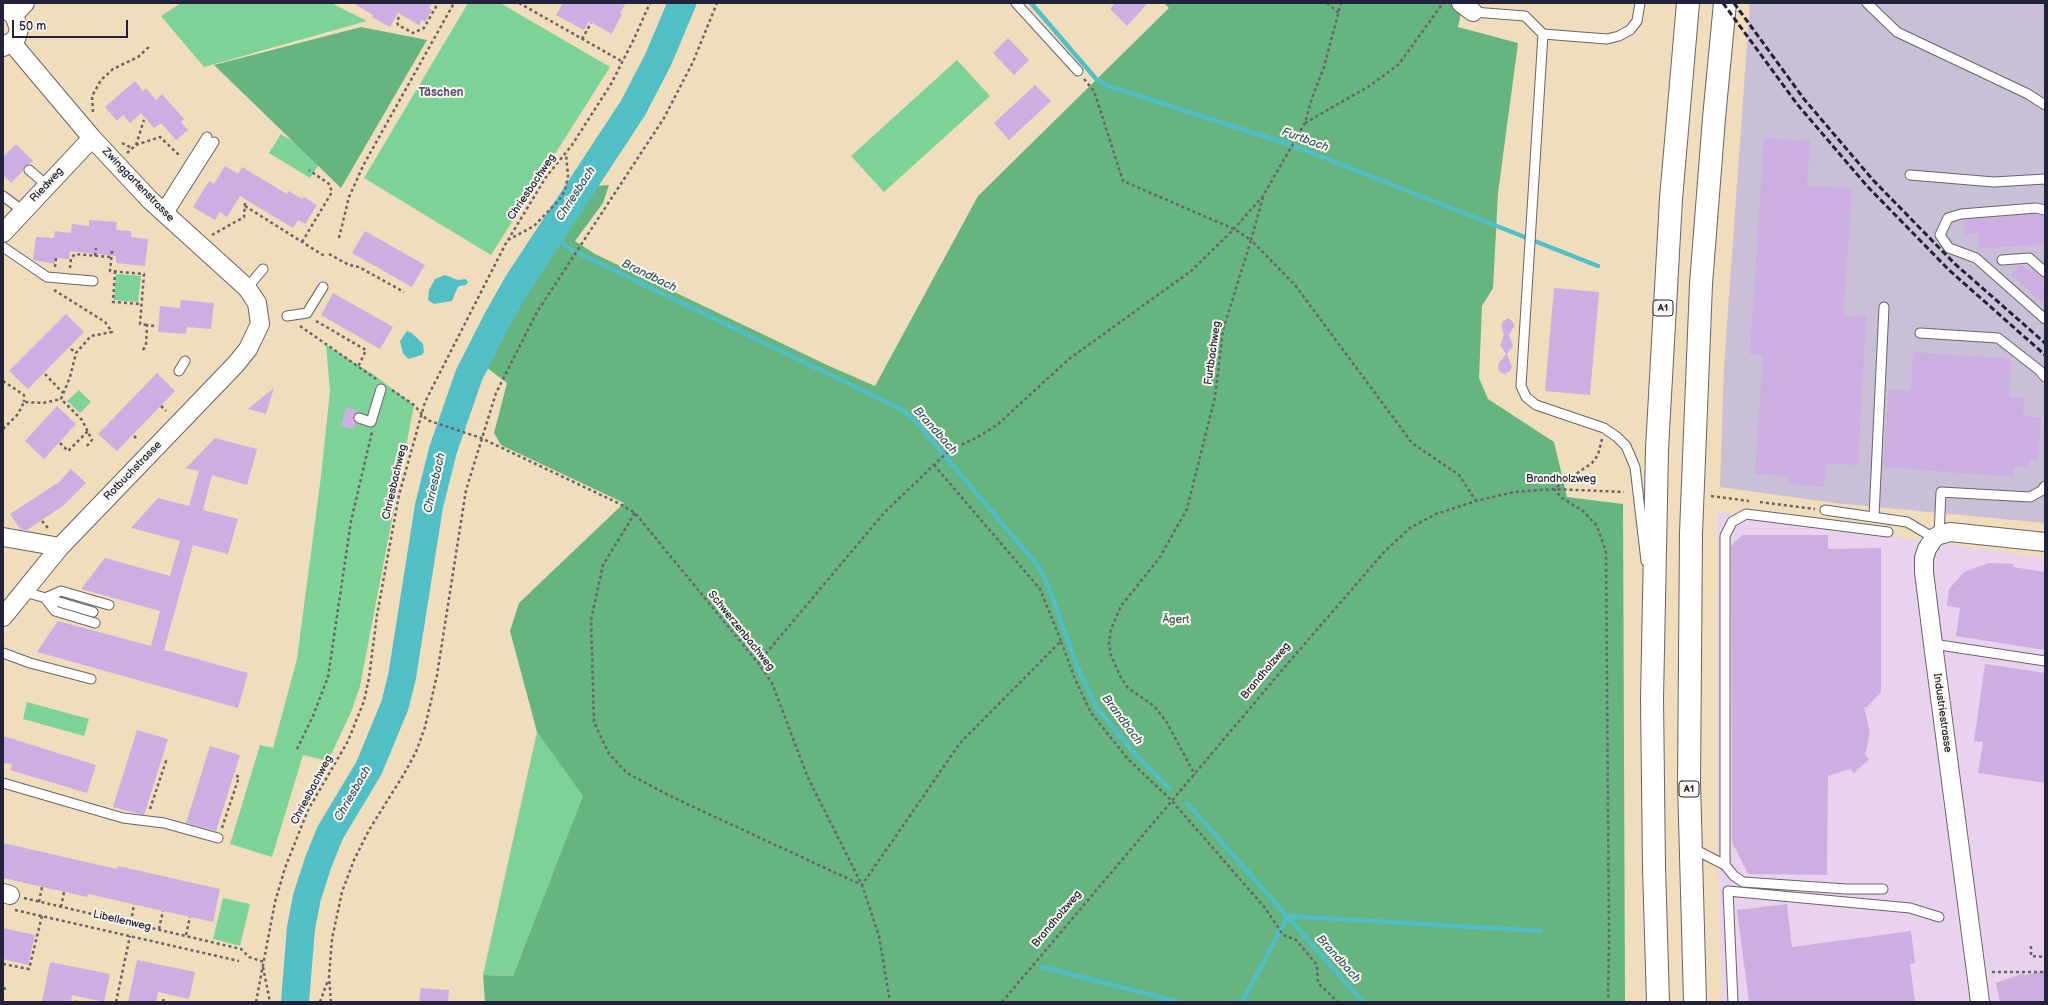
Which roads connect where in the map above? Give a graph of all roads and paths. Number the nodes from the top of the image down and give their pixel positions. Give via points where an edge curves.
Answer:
1 (438, 3) edge
2 (454, 3) edge
3 (519, 3) edge
4 (650, 3) edge
5 (717, 3) edge
6 (1016, 3) edge
7 (1327, 3) edge
8 (1341, 3) edge
9 (1443, 3) edge
10 (1640, 3) edge
11 (1688, 3) edge
12 (1725, 3) edge
13 (1867, 3) edge
14 (1467, 7) edge
15 (14, 9) edge
16 (1339, 12) junction
17 (399, 17) dead end
18 (591, 22) dead end
19 (1543, 34) junction
20 (582, 39) junction
21 (7, 45) edge
22 (150, 46) dead end
23 (622, 62) junction
24 (1078, 72) joint
25 (2045, 105) edge
26 (96, 116) dead end
27 (144, 120) dead end
28 (1305, 123) junction
29 (164, 135) dead end
30 (92, 138) junction
31 (161, 138) junction
32 (120, 142) dead end
33 (136, 145) junction
34 (132, 148) junction
35 (566, 152) junction
36 (122, 156) dead end
37 (190, 164) junction
38 (29, 170) dead end
39 (309, 170) dead end
40 (1910, 175) dead end
41 (2045, 179) edge
42 (46, 186) junction
43 (3, 196) edge
44 (1263, 196) junction
45 (2045, 210) edge
46 (23, 211) junction
47 (164, 213) junction
48 (1234, 229) junction
49 (3, 232) edge
50 (287, 233) junction
51 (285, 236) dead end
52 (206, 238) dead end
53 (339, 238) dead end
54 (1251, 240) junction
55 (507, 241) junction
56 (302, 242) junction
57 (3, 247) edge
58 (96, 248) dead end
59 (112, 251) dead end
60 (329, 254) dead end
61 (95, 256) junction
62 (111, 257) junction
63 (326, 257) dead end
64 (2002, 260) dead end
65 (263, 269) dead end
66 (115, 271) junction
67 (2045, 272) edge
68 (69, 279) junction
69 (93, 281) dead end
70 (48, 286) dead end
71 (323, 287) dead end
72 (247, 288) junction
73 (404, 292) dead end
74 (141, 304) junction
75 (1884, 307) dead end
76 (307, 313) junction
77 (287, 316) joint
78 (2045, 319) edge
79 (260, 324) joint
80 (148, 325) junction
81 (155, 326) dead end
82 (1920, 333) dead end
83 (71, 349) dead end
84 (143, 350) dead end
85 (76, 353) junction
86 (185, 361) dead end
87 (358, 367) junction
88 (179, 371) dead end
89 (45, 374) dead end
90 (2045, 378) edge
91 (3, 381) edge
92 (383, 386) junction
93 (63, 393) junction
94 (60, 399) junction
95 (24, 402) junction
96 (161, 406) dead end
97 (166, 411) dead end
98 (421, 413) junction
99 (359, 418) dead end
100 (371, 422) junction
101 (3, 429) edge
102 (88, 431) junction
103 (134, 436) dead end
104 (481, 438) junction
105 (138, 440) dead end
106 (60, 443) dead end
107 (86, 447) dead end
108 (1598, 455) dead end
109 (934, 465) junction
110 (2045, 486) edge
111 (1554, 489) junction
112 (1624, 492) dead end
113 (1711, 496) dead end
114 (1476, 501) junction
115 (1825, 510) joint
116 (634, 513) junction
117 (1874, 516) junction
118 (1888, 532) dead end
119 (1936, 536) junction
120 (3, 537) edge
121 (2045, 542) edge
122 (60, 547) junction
123 (25, 589) junction
124 (45, 598) junction
125 (109, 605) dead end
126 (93, 612) dead end
127 (1653, 614) junction
128 (3, 617) edge
129 (94, 623) dead end
130 (1061, 641) junction
131 (1933, 644) junction
132 (3, 653) edge
133 (2045, 661) edge
134 (758, 663) junction
135 (91, 679) dead end
136 (297, 749) dead end
137 (163, 760) dead end
138 (1195, 774) junction
139 (235, 775) dead end
140 (3, 783) edge
141 (1172, 801) junction
142 (146, 821) junction
143 (218, 838) joint
144 (1690, 847) junction
145 (1725, 865) junction
146 (862, 885) junction
147 (42, 887) dead end
148 (1883, 889) dead end
149 (64, 892) dead end
150 (8, 899) edge
151 (39, 902) junction
152 (134, 904) dead end
153 (61, 906) junction
154 (162, 911) dead end
155 (42, 916) junction
156 (190, 917) dead end
157 (1939, 917) dead end
158 (131, 922) junction
159 (159, 929) junction
160 (186, 935) junction
161 (130, 936) junction
162 (2030, 946) dead end
163 (2045, 957) edge
164 (239, 961) dead end
165 (264, 962) junction
166 (3, 964) edge
167 (263, 967) junction
168 (1987, 972) dead end
169 (2045, 972) edge
170 (329, 977) junction
171 (3, 988) edge
172 (8, 990) dead end
173 (164, 997) dead end
174 (76, 1000) edge
175 (80, 1002) edge
176 (116, 1002) edge
177 (163, 1002) edge
178 (256, 1002) edge
179 (270, 1002) edge
180 (320, 1002) edge
181 (331, 1002) edge
182 (890, 1002) edge
183 (1002, 1002) edge
184 (1338, 1002) edge
185 (1608, 1002) edge
186 (1658, 1002) edge
187 (1695, 1002) edge
188 (1733, 1002) edge
189 (1980, 1002) edge

1 - 17 path via 424,28 413,33 398,25 396,21
2 - 53 path via 364,164 349,197
3 - 20 path
4 - 23 path, Chriesbachweg
5 - 104 path via 693,62 664,118 524,334 496,393
6 - 24 lane
7 - 16 path
8 - 16 path
9 - 28 path via 1399,64 1371,85
10 - 19 lane via 1637,21 1630,30 1619,36 1607,39
11 - 127 highway, A1 via 1665,282
12 - 144 highway, A1 via 1707,201 1694,442 1690,583
13 - 25 lane via 1897,32 2028,94
14 - 19 lane via 1525,16
15 - 21 street via 19,30 16,39
16 - 28 path
18 - 20 path
19 - 127 lane via 1521,386 1526,397 1536,405 1604,428 1626,446 1635,467
20 - 23 path
21 - 30 street, Zwinggartenstrasse
22 - 26 path via 138,57 113,70 95,88 91,105
23 - 35 path, Chriesbachweg
24 - 48 path via 1094,91 1122,181
27 - 33 path
28 - 44 path
29 - 31 path
30 - 42 street, Riedweg
30 - 47 street, Zwinggartenstrasse
31 - 33 path
31 - 37 path
32 - 34 path
33 - 34 path
34 - 36 path
35 - 55 path, Chriesbachweg via 546,177
35 - 55 path via 568,176 560,199 534,226
37 - 47 lane
37 - 47 lane via 210,140
38 - 42 lane
39 - 56 path via 329,184 332,192
40 - 41 lane via 1994,182
42 - 46 street, Riedweg
43 - 46 lane
44 - 48 path
44 - 54 path, Furtbachweg
45 - 78 lane via 2036,208 1960,214 1948,218 1940,235 1949,248 1976,258
46 - 49 street, Riedweg
47 - 72 street, Zwinggartenstrasse
48 - 54 path
48 - 109 path via 1191,271 1069,359 997,425 978,438 950,450
50 - 51 path
50 - 52 path via 245,205 244,217
50 - 56 path
54 - 114 path via 1295,285 1412,443 1459,475
54 - 138 path, Furtbachweg via 1222,330 1215,397 1187,509 1160,557 1121,606 1111,629 1109,644 1120,676 1128,688 1154,706 1166,721
55 - 98 path, Chriesbachweg
56 - 63 path
57 - 68 lane via 47,277
58 - 61 path
59 - 62 path
60 - 73 path
61 - 62 path
61 - 68 path via 74,254 71,258
62 - 66 path via 110,271
64 - 67 lane via 2029,258
65 - 72 lane
66 - 74 path via 113,302
66 - 74 path via 144,274
68 - 69 lane
70 - 85 path via 105,322 112,332 91,336
71 - 76 lane
72 - 79 street, Zwinggartenstrasse via 257,303
74 - 80 path via 140,324
75 - 117 lane
76 - 77 lane
76 - 87 path via 311,319 366,350
77 - 87 path
79 - 122 street, Rotbuchstrasse via 248,349 236,364
80 - 81 path
80 - 84 path
82 - 90 lane via 1998,338 2039,370
83 - 85 path
85 - 93 path
86 - 88 lane
87 - 92 path
89 - 93 path
91 - 95 path via 24,395
92 - 98 path via 414,405
92 - 100 lane
93 - 94 path
94 - 95 path via 43,403
94 - 102 path via 82,420
95 - 101 path via 18,414
96 - 97 path
98 - 104 path, Schwerzenbachweg via 427,420
98 - 165 path, Chriesbachweg via 399,495 364,701 348,741 308,810 297,836 274,902
99 - 100 lane
100 - 136 path via 372,437 351,521 328,677
102 - 106 path via 68,451
102 - 107 path via 92,440
103 - 105 path
104 - 116 path, Schwerzenbachweg
104 - 170 path via 466,490 425,727 416,752 354,860 342,892 332,939
108 - 111 path via 1587,468
109 - 130 path via 1040,590
109 - 134 path via 884,513
110 - 119 lane via 2030,497 1941,492
111 - 112 path, Brandholzweg
111 - 114 path, Brandholzweg via 1514,492
111 - 185 path via 1562,498 1583,511 1597,526 1606,552
113 - 115 path
114 - 138 path, Brandholzweg via 1423,520 1397,538
115 - 117 lane
116 - 134 path, Schwerzenbachweg
116 - 146 path via 603,565 591,620 594,722 609,754 627,773 672,797
117 - 119 lane via 1907,522
118 - 145 lane via 1746,514 1732,522 1725,536
119 - 121 street via 1964,532
119 - 131 street, Industriestrasse via 1927,549 1924,572
120 - 122 street
122 - 123 street, Rotbuchstrasse
123 - 124 lane
123 - 128 street, Rotbuchstrasse
124 - 125 lane via 61,591
124 - 126 lane
124 - 129 lane via 55,611
127 - 186 highway, A1 via 1653,790
130 - 141 path via 1091,713 1128,759
130 - 146 path via 960,743
131 - 133 lane
131 - 189 street, Industriestrasse
132 - 135 lane
134 - 146 path, Schwerzenbachweg via 772,683 808,778
137 - 142 path via 166,761
138 - 141 path, Brandholzweg
139 - 143 path via 239,777
140 - 142 lane via 123,818
141 - 183 path, Brandholzweg
141 - 184 path via 1265,908 1283,934 1296,940 1317,965 1318,983
142 - 143 lane
144 - 145 lane
144 - 187 highway, A1
145 - 148 lane via 1734,876 1744,882
146 - 182 path, Schwerzenbachweg via 879,936
147 - 151 path
149 - 153 path
150 - 151 path, Libellenweg
150 - 155 path
151 - 153 path, Libellenweg
152 - 158 path
153 - 158 path, Libellenweg
154 - 159 path
155 - 161 path
155 - 166 path via 29,969
156 - 160 path
157 - 188 lane via 1910,908 1728,891
158 - 159 path, Libellenweg
159 - 160 path, Libellenweg
160 - 165 path, Libellenweg via 241,949 249,957
161 - 164 path
161 - 176 path
162 - 163 path via 2031,956
165 - 167 path, Chriesbachweg
167 - 178 path, Chriesbachweg
167 - 179 path
168 - 169 path
170 - 180 path
170 - 181 path
171 - 172 path
173 - 177 path
174 - 175 path

